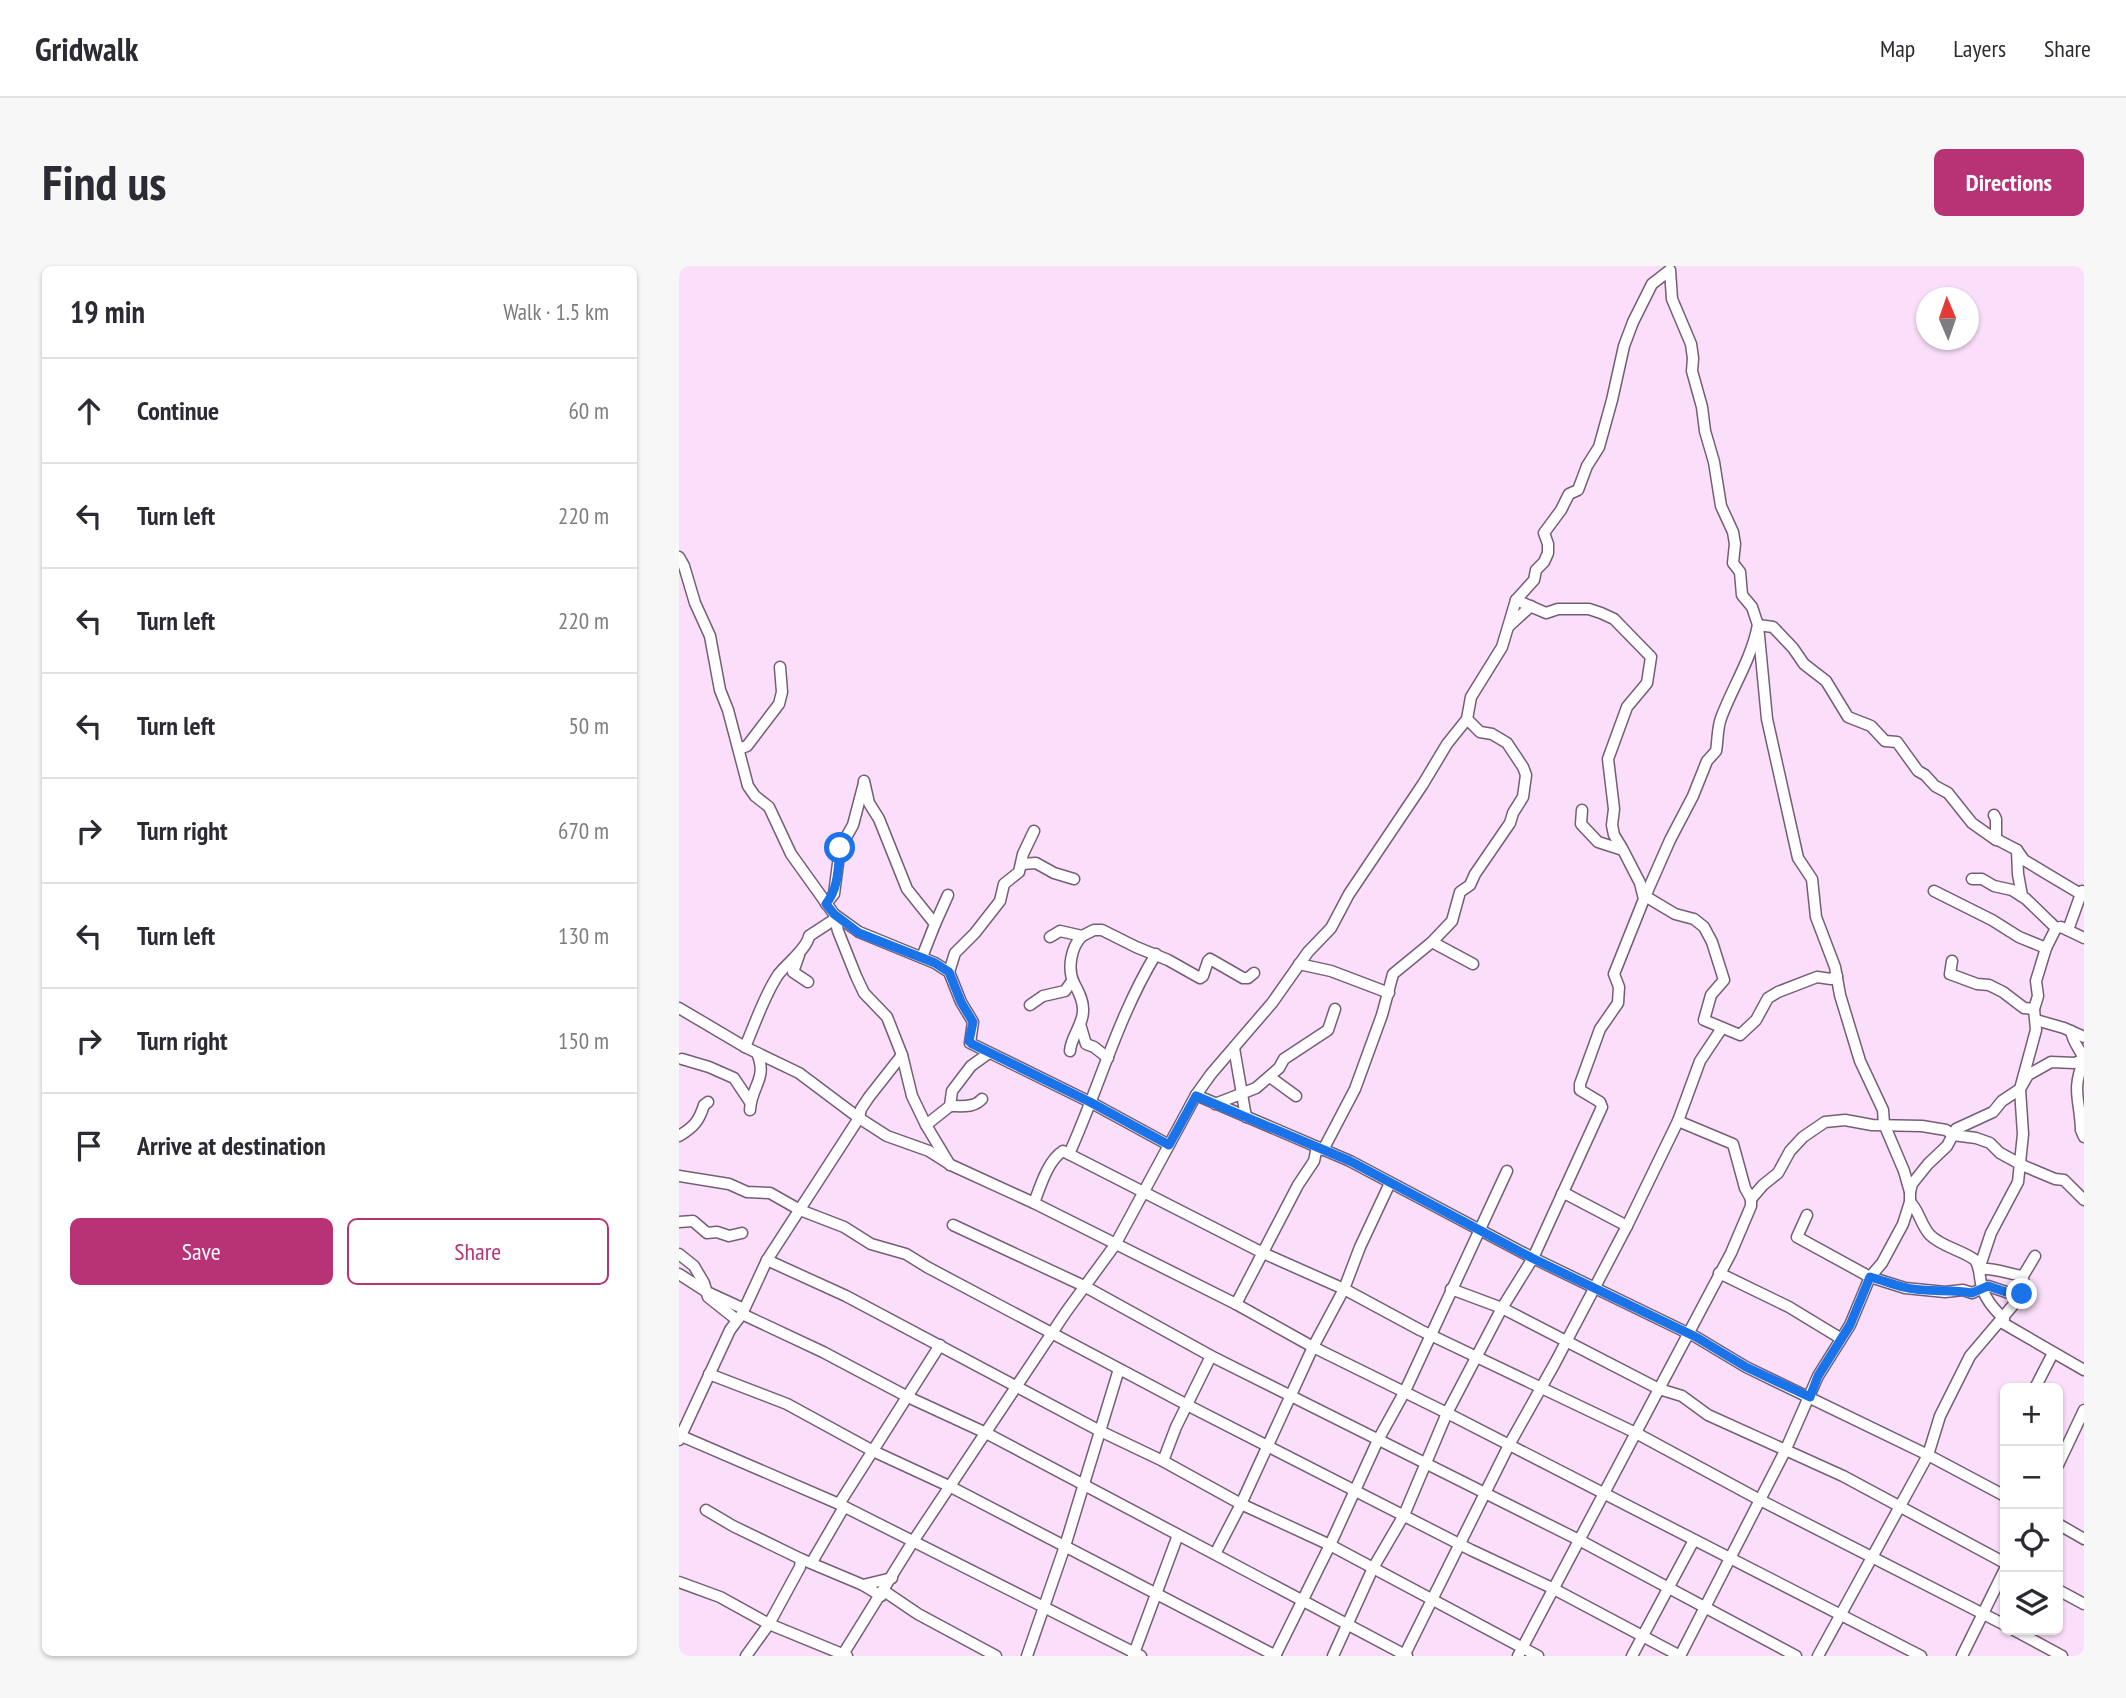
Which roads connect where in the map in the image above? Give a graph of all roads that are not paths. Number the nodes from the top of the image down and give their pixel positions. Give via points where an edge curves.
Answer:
1 (679, 557) edge
2 (1520, 597) junction
3 (1531, 606) junction
4 (1758, 625) junction
5 (1509, 626) junction
6 (780, 667) dead end
7 (1467, 719) junction
8 (739, 749) junction
9 (1582, 810) dead end
10 (1994, 815) dead end
11 (1034, 831) dead end
12 (1996, 840) junction
13 (1623, 850) junction
14 (2017, 850) junction
15 (1022, 864) junction
16 (1074, 879) dead end
17 (1972, 879) dead end
18 (1934, 891) dead end
19 (2083, 893) edge
20 (948, 895) dead end
21 (2022, 896) junction
22 (1645, 897) junction
23 (826, 904) junction
24 (834, 916) junction
25 (935, 924) junction
26 (2056, 928) junction
27 (2068, 930) junction
28 (1082, 936) junction
29 (1050, 937) dead end
30 (2084, 938) edge
31 (1432, 942) junction
32 (2046, 948) junction
33 (800, 951) junction
34 (1156, 954) junction
35 (922, 957) junction
36 (1952, 961) dead end
37 (1299, 964) junction
38 (1473, 964) dead end
39 (949, 972) junction
40 (1254, 973) dead end
41 (1837, 976) junction
42 (1073, 981) junction
43 (808, 982) dead end
44 (1389, 993) junction
45 (1030, 1005) dead end
46 (679, 1008) edge
47 (1335, 1009) dead end
48 (2034, 1009) junction
49 (2036, 1020) junction
50 (1080, 1024) junction
51 (1723, 1028) junction
52 (2071, 1031) junction
53 (2084, 1037) edge
54 (745, 1047) junction
55 (1234, 1048) junction
56 (1070, 1051) dead end
57 (989, 1053) junction
58 (902, 1055) junction
59 (761, 1057) junction
60 (1108, 1058) junction
61 (682, 1059) dead end
62 (2084, 1059) edge
63 (1270, 1077) junction
64 (2020, 1089) junction
65 (1241, 1094) junction
66 (1196, 1096) junction
67 (1296, 1096) dead end
68 (982, 1098) dead end
69 (708, 1102) dead end
70 (1090, 1102) junction
71 (1216, 1104) junction
72 (950, 1106) junction
73 (1246, 1117) junction
74 (859, 1118) junction
75 (1678, 1121) junction
76 (1884, 1124) junction
77 (926, 1125) junction
78 (1951, 1132) junction
79 (679, 1136) edge
80 (2084, 1136) edge
81 (1169, 1145) junction
82 (1320, 1148) junction
83 (1069, 1154) junction
84 (2018, 1162) junction
85 (951, 1165) junction
86 (1507, 1171) dead end
87 (679, 1176) edge
88 (1390, 1183) junction
89 (1039, 1188) junction
90 (1144, 1193) junction
91 (1562, 1194) junction
92 (1910, 1197) junction
93 (1751, 1199) junction
94 (2084, 1200) edge
95 (1034, 1203) junction
96 (800, 1210) junction
97 (1055, 1214) junction
98 (1807, 1214) dead end
99 (679, 1222) edge
100 (953, 1224) dead end
101 (1627, 1226) junction
102 (1479, 1228) junction
103 (742, 1233) dead end
104 (1115, 1245) junction
105 (1263, 1253) junction
106 (679, 1254) edge
107 (2035, 1256) dead end
108 (1532, 1258) junction
109 (767, 1260) junction
110 (1979, 1269) junction
111 (1719, 1273) junction
112 (679, 1274) edge
113 (2023, 1276) junction
114 (1870, 1277) junction
115 (1084, 1286) junction
116 (1982, 1288) junction
117 (1344, 1289) junction
118 (1451, 1289) junction
119 (1595, 1289) junction
120 (707, 1292) junction
121 (2019, 1296) junction
122 (1236, 1304) junction
123 (1502, 1308) junction
124 (742, 1312) junction
125 (2002, 1320) junction
126 (1051, 1334) junction
127 (1431, 1335) junction
128 (1689, 1335) junction
129 (1840, 1338) junction
130 (1566, 1341) junction
131 (940, 1345) junction
132 (1313, 1347) junction
133 (2053, 1353) junction
134 (1211, 1356) junction
135 (1477, 1358) junction
136 (1119, 1369) junction
137 (2084, 1370) edge
138 (709, 1374) junction
139 (2038, 1383) edge
140 (1017, 1387) junction
141 (1541, 1389) junction
142 (1659, 1389) junction
143 (1405, 1391) junction
144 (1290, 1396) junction
145 (908, 1397) junction
146 (1810, 1397) junction
147 (1187, 1405) junction
148 (2084, 1410) edge
149 (1447, 1413) junction
150 (1100, 1431) junction
151 (986, 1433) junction
152 (1636, 1433) junction
153 (680, 1437) edge
154 (1378, 1440) junction
155 (1267, 1444) junction
156 (1509, 1445) junction
157 (873, 1451) junction
158 (1785, 1451) junction
159 (2063, 1454) edge
160 (1928, 1455) junction
161 (1163, 1461) junction
162 (1426, 1465) junction
163 (1082, 1486) junction
164 (951, 1487) junction
165 (1355, 1489) junction
166 (2000, 1493) edge
167 (1485, 1494) junction
168 (1604, 1495) junction
169 (1760, 1500) junction
170 (1241, 1504) junction
171 (841, 1506) junction
172 (1899, 1507) junction
173 (706, 1510) dead end
174 (1404, 1515) junction
175 (2063, 1527) edge
176 (1178, 1535) junction
177 (2084, 1539) edge
178 (1579, 1540) junction
179 (1694, 1540) junction
180 (912, 1543) junction
181 (1460, 1544) junction
182 (1330, 1545) junction
183 (1065, 1546) junction
184 (1215, 1553) junction
185 (1872, 1557) junction
186 (1730, 1558) junction
187 (806, 1560) junction
188 (2000, 1560) edge
189 (1373, 1568) junction
190 (2004, 1572) edge
191 (892, 1578) junction
192 (679, 1582) edge
193 (863, 1585) junction
194 (1552, 1588) junction
195 (1668, 1589) junction
196 (883, 1593) junction
197 (1156, 1593) junction
198 (2063, 1593) edge
199 (1432, 1600) junction
200 (1302, 1601) junction
201 (2084, 1604) edge
202 (1044, 1608) junction
203 (1704, 1609) junction
204 (1841, 1613) junction
205 (1983, 1613) junction
206 (2000, 1622) edge
207 (769, 1624) junction
208 (1347, 1625) junction
209 (2023, 1635) edge
210 (1643, 1637) junction
211 (1520, 1652) edge
212 (844, 1655) edge
213 (1136, 1655) edge
214 (746, 1656) edge
215 (996, 1656) edge
216 (1027, 1656) edge
217 (1275, 1656) edge
218 (1333, 1656) edge
219 (1405, 1656) edge
220 (1538, 1656) edge
221 (1632, 1656) edge
222 (1680, 1656) edge
223 (1796, 1656) edge
224 (1818, 1656) edge
225 (1921, 1656) edge
226 (1962, 1656) edge
227 (2062, 1656) edge

1 - 8 street via 711,636 720,690
2 - 3 street
2 - 4 street via 1548,553 1546,528 1570,492 1578,490 1599,447 1633,322 1652,284 1670,271 1672,299 1691,344 1692,371 1719,498 1733,533 1733,563 1740,572 1742,595
2 - 5 street
3 - 5 street
3 - 13 street via 1546,613 1558,609 1601,612 1651,657 1647,683 1626,708 1608,759 1615,809 1612,825
4 - 12 street via 1773,627 1804,664 1826,681 1848,717 1871,726 1885,741 1897,742 1918,771
4 - 22 street via 1753,648 1722,718 1716,751 1707,761
4 - 41 street via 1765,710 1786,808 1798,858 1812,879 1817,917
5 - 7 street via 1471,697
6 - 8 street via 779,704 747,746
7 - 31 street via 1480,732 1507,743 1523,767 1525,789 1510,823 1470,885 1458,895 1452,921
7 - 37 street via 1451,737 1331,928
8 - 23 street via 751,791 769,807 791,855
9 - 13 street via 1581,824 1594,839
10 - 12 street
11 - 15 street
12 - 14 street
13 - 22 street
14 - 19 street via 2024,860
14 - 21 street
15 - 16 street via 1036,863
15 - 39 street via 1004,884 1000,901 955,953
17 - 21 street
18 - 32 street
19 - 27 street
20 - 25 street
21 - 26 street
22 - 51 street via 1704,927 1724,979 1711,995 1704,1020
22 - 91 street via 1614,975 1618,1003 1600,1029 1580,1084 1580,1090 1602,1107
23 - 24 street
23 - 25 street via 834,894 840,848 853,825 865,781 869,803 907,889
24 - 33 street via 812,932
24 - 35 street via 859,933
24 - 58 street via 864,993 887,1017
25 - 35 street
26 - 27 street
26 - 32 street
27 - 30 street
28 - 29 street via 1060,931
28 - 34 street via 1102,930
28 - 42 street via 1071,956
31 - 38 street
31 - 44 street via 1394,972
32 - 48 street
33 - 43 street via 793,972
33 - 54 street via 776,978
34 - 40 street via 1200,978 1210,959 1243,978
34 - 60 street
35 - 39 street
36 - 48 street via 1950,974 1989,985 2024,1008
37 - 44 street
37 - 55 street
39 - 57 street via 973,1022 969,1042
41 - 51 street via 1817,977 1777,992 1740,1035
41 - 76 street via 1860,1061 1883,1110
42 - 45 street via 1065,992 1043,996
42 - 50 street via 1083,1009
44 - 82 street via 1355,1089
46 - 54 street
47 - 63 street via 1328,1030 1284,1059
48 - 49 street
49 - 52 street
49 - 64 street
50 - 56 street
50 - 60 street via 1086,1044
51 - 75 street via 1700,1061
52 - 53 street
52 - 62 street
54 - 59 street
55 - 65 street
55 - 66 street
57 - 70 street
57 - 72 street via 971,1066 952,1091
58 - 74 street via 869,1097
58 - 77 street via 912,1096
59 - 61 street via 762,1074 750,1106 734,1078
59 - 74 street via 799,1073
60 - 70 street
62 - 64 street via 2051,1062 2028,1075
62 - 80 street via 2075,1089
63 - 65 street
63 - 67 street
64 - 78 street via 1993,1112
64 - 84 street via 2023,1134
65 - 71 street
65 - 73 street
66 - 71 street
66 - 81 street
68 - 72 street via 972,1106
69 - 79 street via 694,1127
70 - 81 street
70 - 83 street
71 - 73 street
72 - 77 street
73 - 82 street
74 - 85 street
74 - 96 street
75 - 93 street via 1733,1144
75 - 101 street
76 - 78 street
76 - 92 street
76 - 93 street via 1825,1122 1803,1137 1778,1173
77 - 85 street
78 - 84 street via 1990,1143
78 - 92 street via 1947,1146 1912,1184
81 - 90 street
82 - 88 street
82 - 105 street
83 - 89 street via 1058,1155
83 - 90 street
84 - 94 street via 2064,1180
84 - 110 street via 2018,1182 1991,1233
85 - 95 street
86 - 102 street
87 - 96 street via 770,1193
88 - 102 street
88 - 117 street
89 - 95 street
89 - 97 street via 1042,1200
90 - 104 street
90 - 105 street
91 - 101 street
91 - 108 street
92 - 110 street via 1918,1220 1932,1237 1966,1253
92 - 114 street via 1903,1224
93 - 111 street
95 - 97 street
96 - 109 street
96 - 126 street via 871,1244 906,1254
97 - 104 street
98 - 114 street via 1797,1237
99 - 103 street via 693,1221 707,1233 729,1237
100 - 115 street
101 - 119 street
102 - 108 street
102 - 118 street
104 - 115 street
104 - 122 street
105 - 117 street
105 - 122 street
106 - 120 street via 695,1266
107 - 113 street
108 - 119 street
108 - 123 street
109 - 124 street
109 - 131 street
110 - 113 street
110 - 116 street
111 - 128 street
111 - 129 street
112 - 120 street
113 - 121 street via 2024,1289
114 - 116 street via 1905,1288 1945,1292 1974,1293
114 - 129 street
115 - 126 street
115 - 134 street
116 - 121 street via 1995,1287
116 - 125 street
117 - 127 street
117 - 132 street
118 - 123 street
118 - 127 street
119 - 128 street
119 - 130 street
120 - 124 street via 718,1306
121 - 125 street
122 - 132 street
123 - 130 street
123 - 135 street
124 - 138 street
124 - 145 street
125 - 133 street
125 - 160 street via 1970,1356 1940,1416
126 - 136 street
126 - 140 street
127 - 135 street
127 - 143 street
128 - 142 street
128 - 146 street
129 - 146 street
130 - 141 street
130 - 142 street
131 - 140 street
131 - 145 street
132 - 143 street
132 - 144 street
133 - 137 street
133 - 139 street
134 - 144 street
134 - 147 street
135 - 141 street
135 - 149 street
136 - 147 street
136 - 150 street
138 - 153 street
138 - 157 street via 787,1404
140 - 150 street
140 - 151 street
141 - 152 street
141 - 156 street
142 - 152 street
142 - 158 street via 1682,1396 1709,1415
143 - 149 street
143 - 154 street
144 - 154 street
144 - 155 street
145 - 151 street
145 - 157 street
146 - 158 street
146 - 160 street
147 - 155 street
147 - 161 street
148 - 159 street
149 - 156 street
149 - 162 street
150 - 161 street
150 - 163 street
151 - 163 street
151 - 164 street
152 - 168 street
152 - 169 street
153 - 171 street
154 - 162 street
154 - 165 street
155 - 165 street
155 - 170 street
156 - 167 street
156 - 168 street
157 - 164 street
157 - 171 street
158 - 169 street
158 - 172 street
160 - 166 street
160 - 172 street
161 - 170 street
162 - 167 street
162 - 174 street
163 - 176 street
163 - 183 street
164 - 180 street
164 - 183 street
165 - 174 street
165 - 182 street
167 - 178 street
167 - 181 street
168 - 178 street
168 - 179 street
169 - 185 street
169 - 186 street
170 - 182 street
170 - 184 street
171 - 180 street
171 - 187 street
172 - 185 street
172 - 188 street
173 - 187 street
174 - 181 street
174 - 189 street
175 - 177 street
176 - 184 street
176 - 197 street
178 - 194 street
178 - 195 street
179 - 186 street
179 - 195 street
180 - 191 street
180 - 202 street
181 - 194 street
181 - 199 street
182 - 189 street
182 - 200 street
183 - 197 street
183 - 202 street
184 - 200 street
185 - 204 street
185 - 205 street
186 - 203 street
186 - 204 street
187 - 193 street
187 - 207 street
189 - 199 street
189 - 208 street
190 - 205 street
191 - 193 street
191 - 196 street
192 - 207 street via 720,1597
193 - 196 street
194 - 210 street
194 - 211 street
195 - 203 street
195 - 210 street
196 - 212 street
196 - 215 street
197 - 213 street
197 - 217 street
198 - 201 street
199 - 211 street
199 - 219 street
200 - 208 street
200 - 217 street
202 - 213 street
202 - 216 street
203 - 222 street
203 - 223 street
204 - 224 street
204 - 225 street
205 - 206 street
205 - 226 street
207 - 212 street
207 - 214 street
208 - 218 street
208 - 219 street
209 - 227 street
210 - 221 street
210 - 222 street
211 - 220 street

